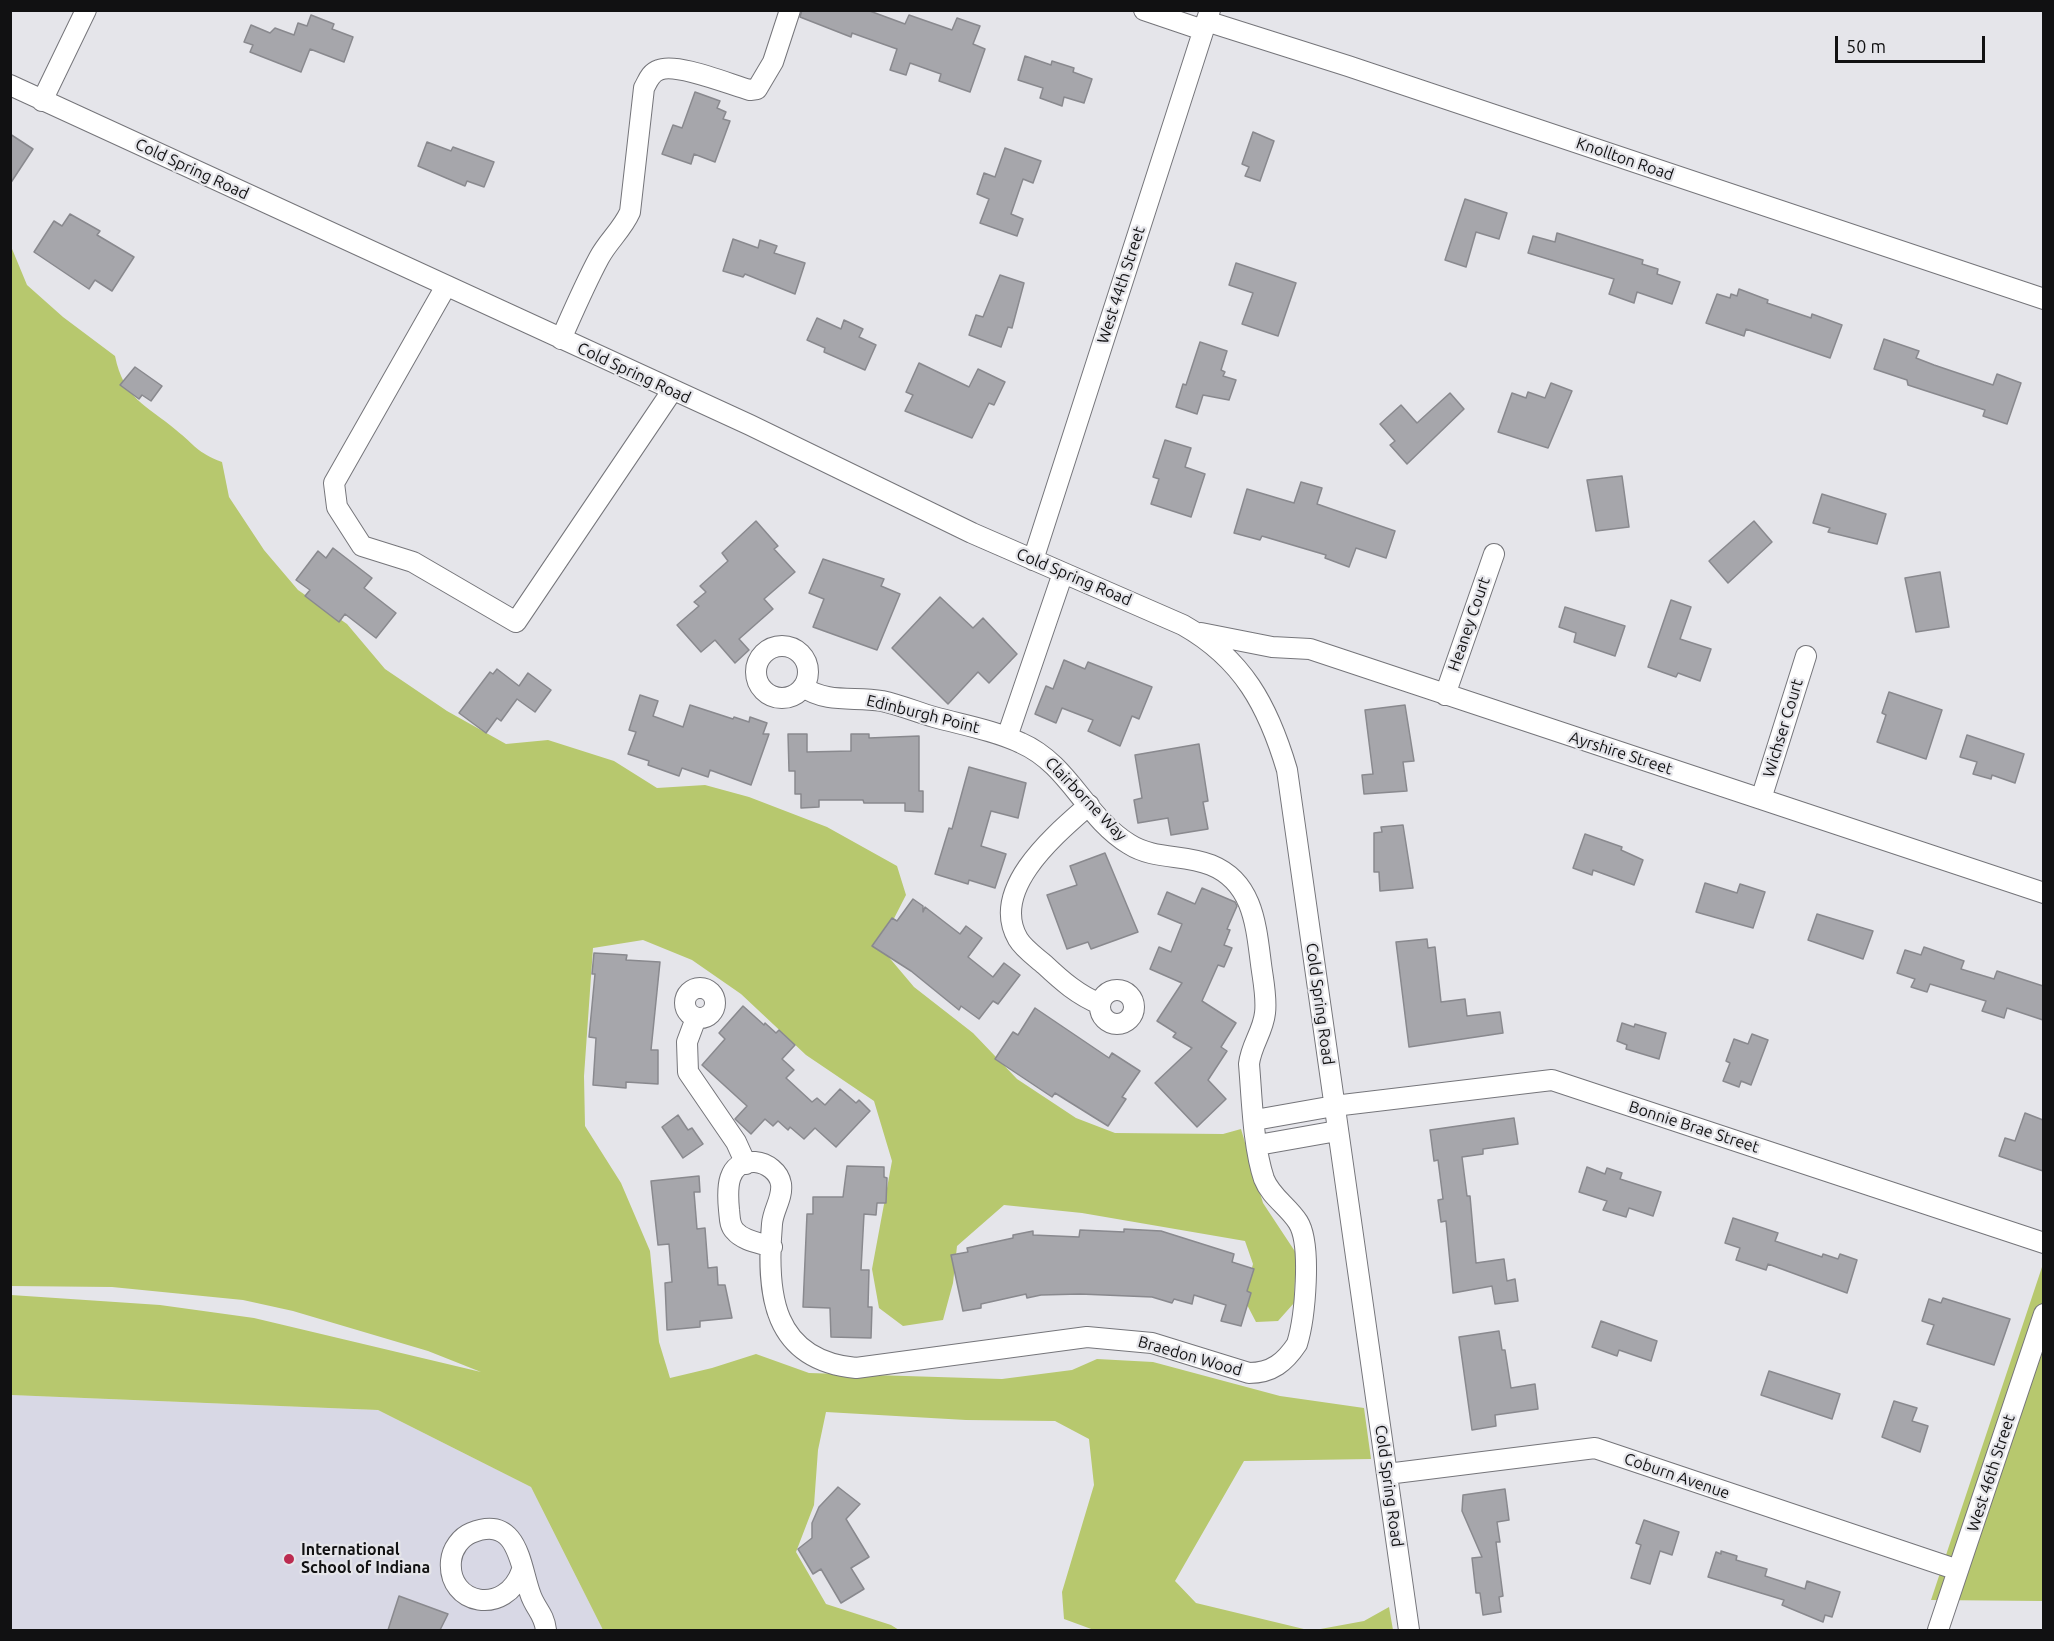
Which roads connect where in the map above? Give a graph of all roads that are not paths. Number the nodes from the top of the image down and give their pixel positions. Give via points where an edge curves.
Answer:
1 (86, 10) edge
2 (790, 10) edge
3 (1144, 10) edge
4 (1206, 20) edge
5 (10, 85) edge
6 (42, 101) junction
7 (446, 286) junction
8 (2043, 299) edge
9 (561, 339) junction
10 (672, 391) junction
11 (1494, 554) dead end
12 (1033, 560) junction
13 (1063, 573) junction
14 (1195, 632) junction
15 (1806, 656) dead end
16 (803, 687) dead end
17 (1445, 694) junction
18 (1007, 737) junction
19 (1761, 799) junction
20 (1089, 805) junction
21 (2043, 893) edge
22 (1100, 1004) dead end
23 (696, 1018) dead end
24 (1334, 1106) junction
25 (1255, 1120) junction
26 (1337, 1131) junction
27 (1258, 1145) junction
28 (746, 1164) junction
29 (2043, 1243) edge
30 (772, 1247) junction
31 (2043, 1314) edge
32 (1387, 1474) junction
33 (522, 1570) junction
34 (1958, 1570) junction
35 (509, 1592) junction
36 (531, 1597) junction
37 (546, 1630) edge
38 (1409, 1630) edge
39 (1938, 1630) edge

1 - 6 street
2 - 9 street via 773,62 757,88 750,90 675,69 660,69 651,75 644,88 630,212 599,258
3 - 4 street, Knollton Road
4 - 8 street, Knollton Road
4 - 12 street, West 44th Street
5 - 6 street, Cold Spring Road
6 - 7 street, Cold Spring Road
7 - 9 street, Cold Spring Road
7 - 10 street via 334,483 337,507 362,546 414,562 516,622
9 - 10 street, Cold Spring Road
10 - 12 street, Cold Spring Road
11 - 17 street, Heaney Court
12 - 13 street, Cold Spring Road
13 - 14 street, Cold Spring Road
13 - 18 street
14 - 17 street, Ayrshire Street via 1272,647 1310,649
14 - 24 street, Cold Spring Road via 1228,658 1262,700 1287,770
15 - 19 street, Wichser Court
16 - 18 street, Edinburgh Point via 824,697 886,702
17 - 19 street, Ayrshire Street
18 - 20 street, Clairborne Way via 1050,760
19 - 21 street, Ayrshire Street
20 - 22 street via 1052,837 1029,864 1012,903 1012,922 1024,946 1070,988
20 - 25 street, Clairborne Way via 1130,845 1153,854 1214,866 1234,880 1249,901 1266,998 1264,1021 1250,1051
23 - 28 street via 688,1034 688,1072 736,1142
24 - 25 street, Bonnie Brae Street
24 - 26 street, Cold Spring Road
24 - 29 street, Bonnie Brae Street via 1552,1080
25 - 27 street, Braedon Wood
26 - 27 street
26 - 32 street, Cold Spring Road
27 - 30 street, Braedon Wood via 1265,1180 1298,1222 1307,1254 1299,1336 1289,1356 1271,1369 1257,1373 1242,1372 1161,1345 1106,1337 1067,1338 856,1368 826,1362 788,1334 774,1309
28 - 30 street via 765,1164 781,1183 781,1196 772,1220
28 - 30 street via 734,1170 727,1186 732,1227 741,1236
31 - 34 street, West 46th Street
32 - 34 street, Coburn Avenue via 1594,1448
32 - 38 street, Cold Spring Road
33 - 35 street
33 - 35 street via 517,1546 504,1533 492,1529 468,1534 452,1553 452,1574 464,1592 486,1601
33 - 36 street
34 - 39 street, West 46th Street
35 - 36 street
36 - 37 street via 544,1617

